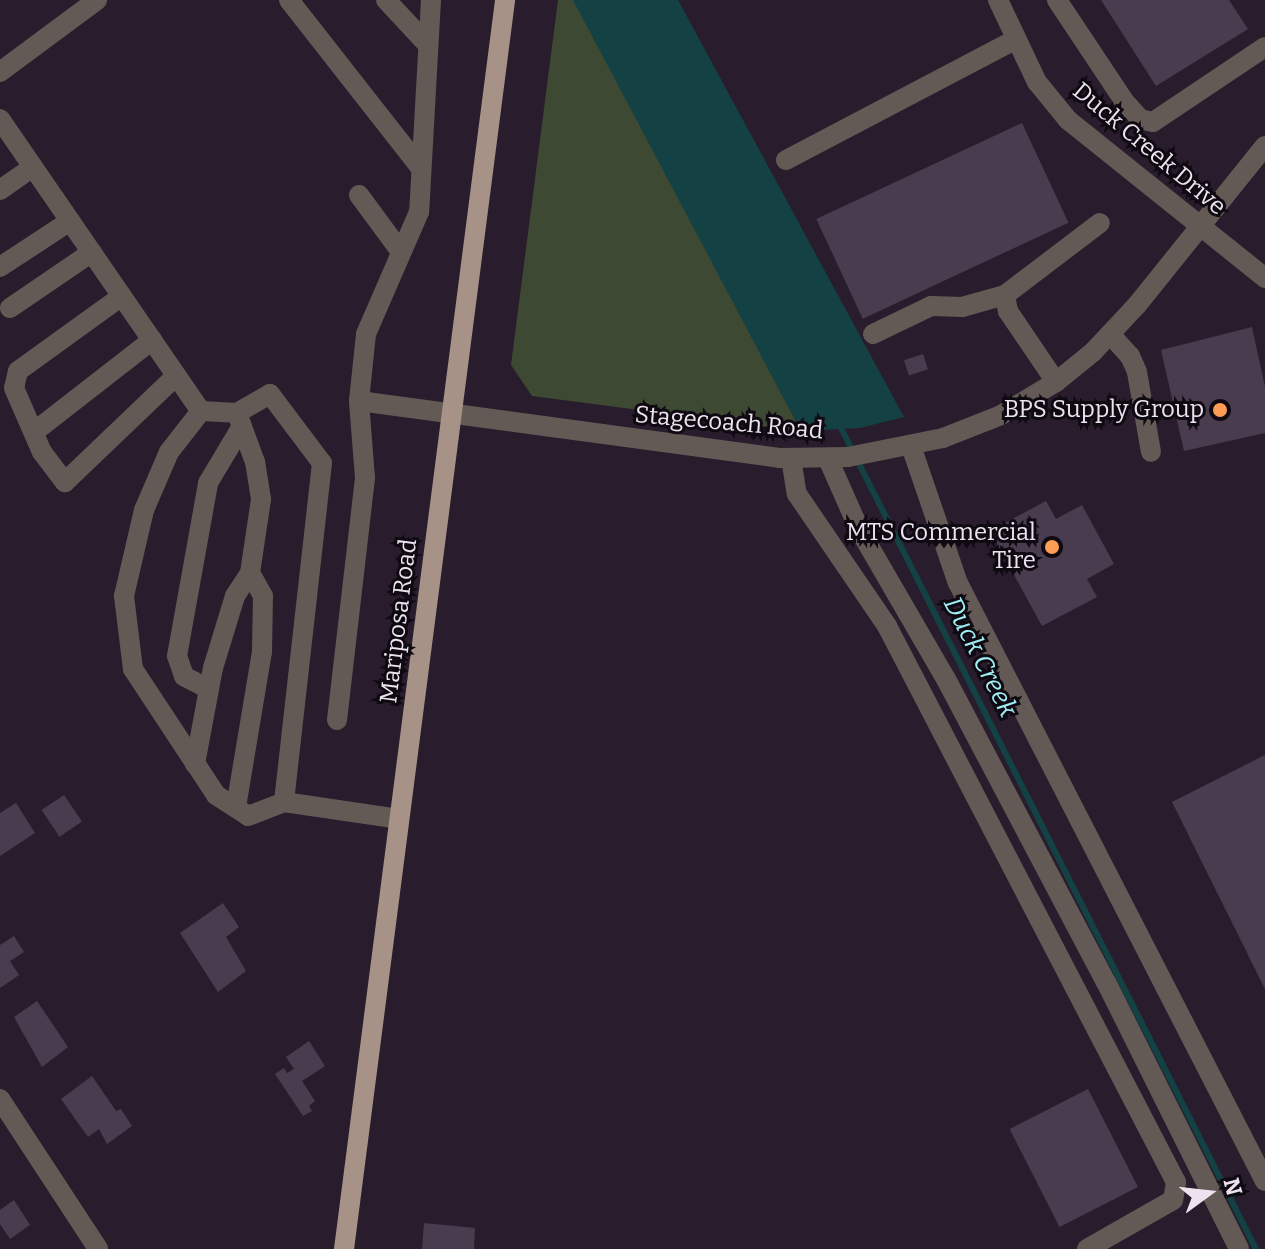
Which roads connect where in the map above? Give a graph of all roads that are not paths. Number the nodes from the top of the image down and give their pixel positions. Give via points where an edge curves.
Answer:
1 (97, 0) edge
2 (289, 0) edge
3 (386, 0) edge
4 (431, 0) edge
5 (505, 0) edge
6 (998, 0) edge
7 (1057, 0) edge
8 (1015, 40) junction
9 (428, 45) junction
10 (1265, 47) edge
11 (0, 72) edge
12 (0, 119) edge
13 (1265, 146) edge
14 (786, 160) dead end
15 (33, 167) junction
16 (420, 167) junction
17 (0, 190) edge
18 (359, 195) dead end
19 (70, 221) junction
20 (1100, 223) dead end
21 (1201, 227) junction
22 (92, 252) junction
23 (401, 252) junction
24 (0, 267) edge
25 (1265, 278) edge
26 (1005, 295) junction
27 (122, 296) junction
28 (10, 308) dead end
29 (873, 334) dead end
30 (1110, 334) junction
31 (152, 340) junction
32 (176, 376) junction
33 (1056, 382) junction
34 (359, 401) junction
35 (201, 411) junction
36 (452, 416) junction
37 (239, 420) junction
38 (34, 432) junction
39 (911, 446) junction
40 (1151, 452) dead end
41 (791, 458) junction
42 (828, 459) junction
43 (250, 573) junction
44 (209, 689) junction
45 (337, 720) dead end
46 (195, 764) junction
47 (284, 802) junction
48 (236, 807) junction
49 (399, 819) junction
50 (0, 1099) edge
51 (1265, 1181) edge
52 (98, 1249) edge
53 (344, 1249) edge
54 (1087, 1249) edge
55 (1239, 1249) edge

1 - 11 street
2 - 16 street
3 - 9 street
4 - 9 street
5 - 36 main road, Mariposa Road
6 - 8 street, Duck Creek Drive
7 - 10 street via 1124,101 1140,119 1153,122
8 - 14 street
8 - 21 street, Duck Creek Drive via 1037,82 1068,120
9 - 16 street
12 - 15 street
13 - 21 street, Stagecoach Road
15 - 17 street
15 - 19 street
16 - 23 street via 419,212
18 - 23 street
19 - 22 street
19 - 24 street
20 - 26 street
21 - 25 street, Duck Creek Drive
21 - 30 street, Stagecoach Road
22 - 27 street
22 - 28 street
23 - 34 street via 366,334
26 - 29 street via 962,307 931,306
26 - 33 street via 1008,311
27 - 31 street
27 - 38 street via 18,371 14,388
30 - 33 street, Stagecoach Road
30 - 40 street via 1137,372
31 - 32 street
31 - 38 street
32 - 35 street
32 - 38 street via 65,482
33 - 39 street, Stagecoach Road via 1001,415
34 - 36 street, Stagecoach Road
34 - 45 street via 365,478
35 - 37 street
35 - 46 street via 169,452 150,495 124,596 133,669
36 - 41 street, Stagecoach Road
36 - 49 main road, Mariposa Road
37 - 43 street via 255,462 261,499
37 - 44 street via 208,483 177,656 184,676
37 - 47 street via 270,394 322,463
39 - 42 street, Stagecoach Road
39 - 51 street via 958,583
41 - 42 street, Stagecoach Road
41 - 54 street via 797,494 887,626 1176,1182 1173,1200
42 - 55 street via 859,529 946,679 1106,982
43 - 44 street via 235,596
43 - 48 street via 263,596 262,652
44 - 46 street
46 - 48 street via 216,795
47 - 48 street via 248,816
47 - 49 street
49 - 53 main road, Mariposa Road
50 - 52 street

